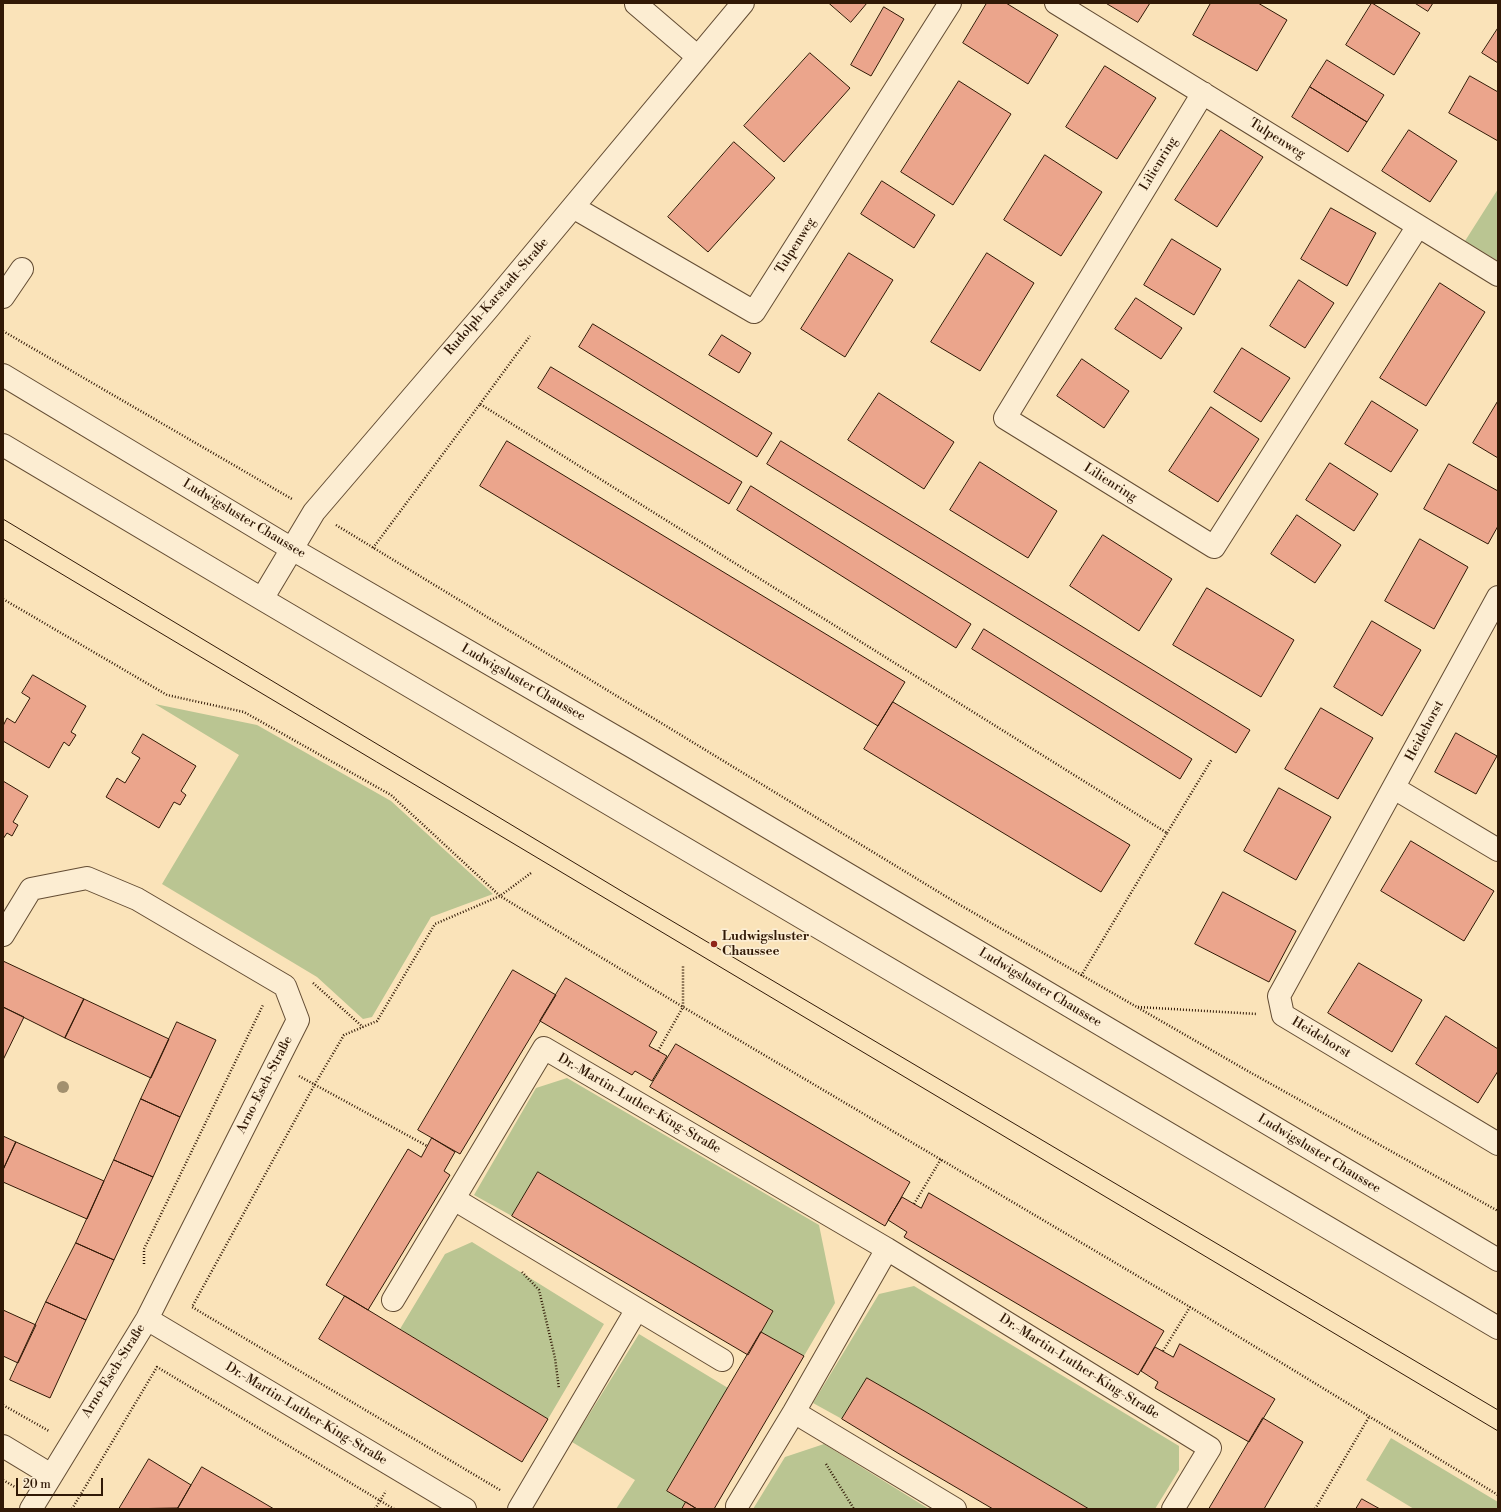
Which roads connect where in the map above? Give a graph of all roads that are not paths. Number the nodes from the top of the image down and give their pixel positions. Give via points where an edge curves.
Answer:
1 (743, 3) edge
2 (950, 3) edge
3 (1056, 3) edge
4 (636, 4) edge
5 (698, 57) junction
6 (1203, 93) junction
7 (573, 207) junction
8 (1418, 226) junction
9 (22, 269) dead end
10 (1498, 275) edge
11 (3, 297) edge
12 (3, 375) edge
13 (3, 444) edge
14 (292, 549) junction
15 (1498, 597) edge
16 (262, 600) junction
17 (1394, 788) junction
18 (1498, 850) edge
19 (3, 934) edge
20 (1498, 1144) edge
21 (454, 1199) junction
22 (887, 1248) junction
23 (1498, 1260) edge
24 (393, 1300) dead end
25 (637, 1309) junction
26 (147, 1319) junction
27 (1498, 1328) edge
28 (722, 1360) dead end
29 (794, 1412) junction
30 (3, 1446) edge
31 (51, 1475) junction
32 (520, 1506) edge
33 (737, 1506) dead end
34 (31, 1509) edge
35 (465, 1509) edge
36 (955, 1509) edge
37 (1173, 1509) edge

1 - 5 street, Rudolph-Karstadt-Straße
2 - 7 street, Tulpenweg via 754,312
3 - 6 street, Tulpenweg
4 - 5 street
5 - 7 street, Rudolph-Karstadt-Straße
6 - 8 street, Tulpenweg
6 - 8 street, Lilienring via 1005,418 1194,535 1214,547
7 - 14 street, Rudolph-Karstadt-Straße via 314,512
8 - 10 street, Tulpenweg
9 - 11 street
12 - 14 street, Ludwigsluster Chaussee
13 - 16 street
14 - 16 street, Rudolph-Karstadt-Straße
14 - 23 street, Ludwigsluster Chaussee via 651,758
15 - 17 street, Heidehorst
16 - 27 street
17 - 18 street
17 - 20 street, Heidehorst via 1279,996 1284,1015
19 - 26 street, Arno-Esch-Straße via 31,889 88,878 137,900 285,986 298,1020
21 - 22 street, Dr.-Martin-Luther-King-Straße via 544,1048
21 - 24 street, Dr.-Martin-Luther-King-Straße
21 - 25 street
22 - 29 street
22 - 37 street, Dr.-Martin-Luther-King-Straße via 1210,1448
25 - 28 street
25 - 32 street
26 - 31 street, Arno-Esch-Straße
26 - 35 street, Dr.-Martin-Luther-King-Straße
29 - 33 street
29 - 36 street
30 - 31 street
31 - 34 street, Arno-Esch-Straße

